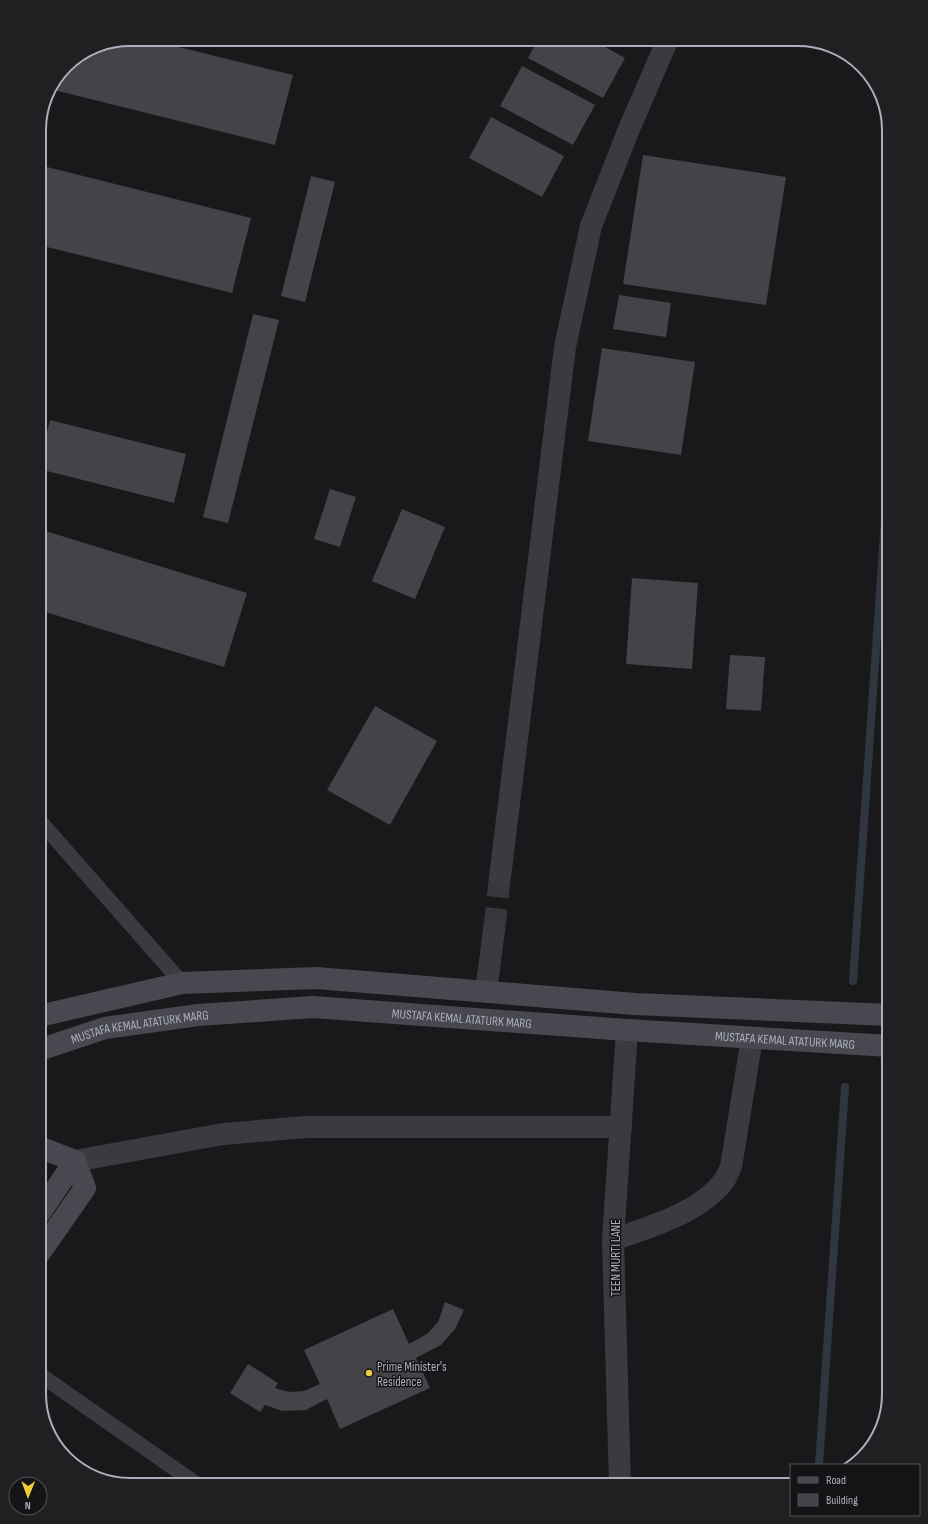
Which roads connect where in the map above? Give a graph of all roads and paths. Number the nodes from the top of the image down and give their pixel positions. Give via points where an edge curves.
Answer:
1 (665, 46) edge
2 (46, 828) edge
3 (500, 877) tunnel mouth
4 (494, 930) tunnel mouth
5 (182, 983) junction
6 (486, 992) junction
7 (46, 1014) edge
8 (882, 1015) edge
9 (627, 1030) junction
10 (752, 1038) junction
11 (882, 1046) edge
12 (46, 1048) edge
13 (621, 1127) junction
14 (46, 1149) edge
15 (75, 1161) junction
16 (46, 1204) edge
17 (614, 1240) junction
18 (46, 1244) edge
19 (46, 1379) edge
20 (188, 1478) edge
21 (620, 1478) edge

1 - 3 street via 590,226 565,347
2 - 5 lane
4 - 6 street
5 - 6 main road, MUSTAFA KEMAL ATATURK MARG via 316,978
5 - 7 main road, MUSTAFA KEMAL ATATURK MARG
6 - 8 main road, MUSTAFA KEMAL ATATURK MARG via 635,1004
9 - 10 main road, MUSTAFA KEMAL ATATURK MARG
9 - 12 main road, MUSTAFA KEMAL ATATURK MARG via 313,1007 198,1015 105,1028
9 - 13 street, TEEN MURTI LANE
10 - 11 main road, MUSTAFA KEMAL ATATURK MARG
10 - 17 street via 731,1167 724,1180 708,1196 688,1210
13 - 15 street via 305,1127 223,1134
13 - 17 street, TEEN MURTI LANE
14 - 15 main road
15 - 16 main road
15 - 18 main road via 85,1188
17 - 21 street, TEEN MURTI LANE
19 - 20 lane

